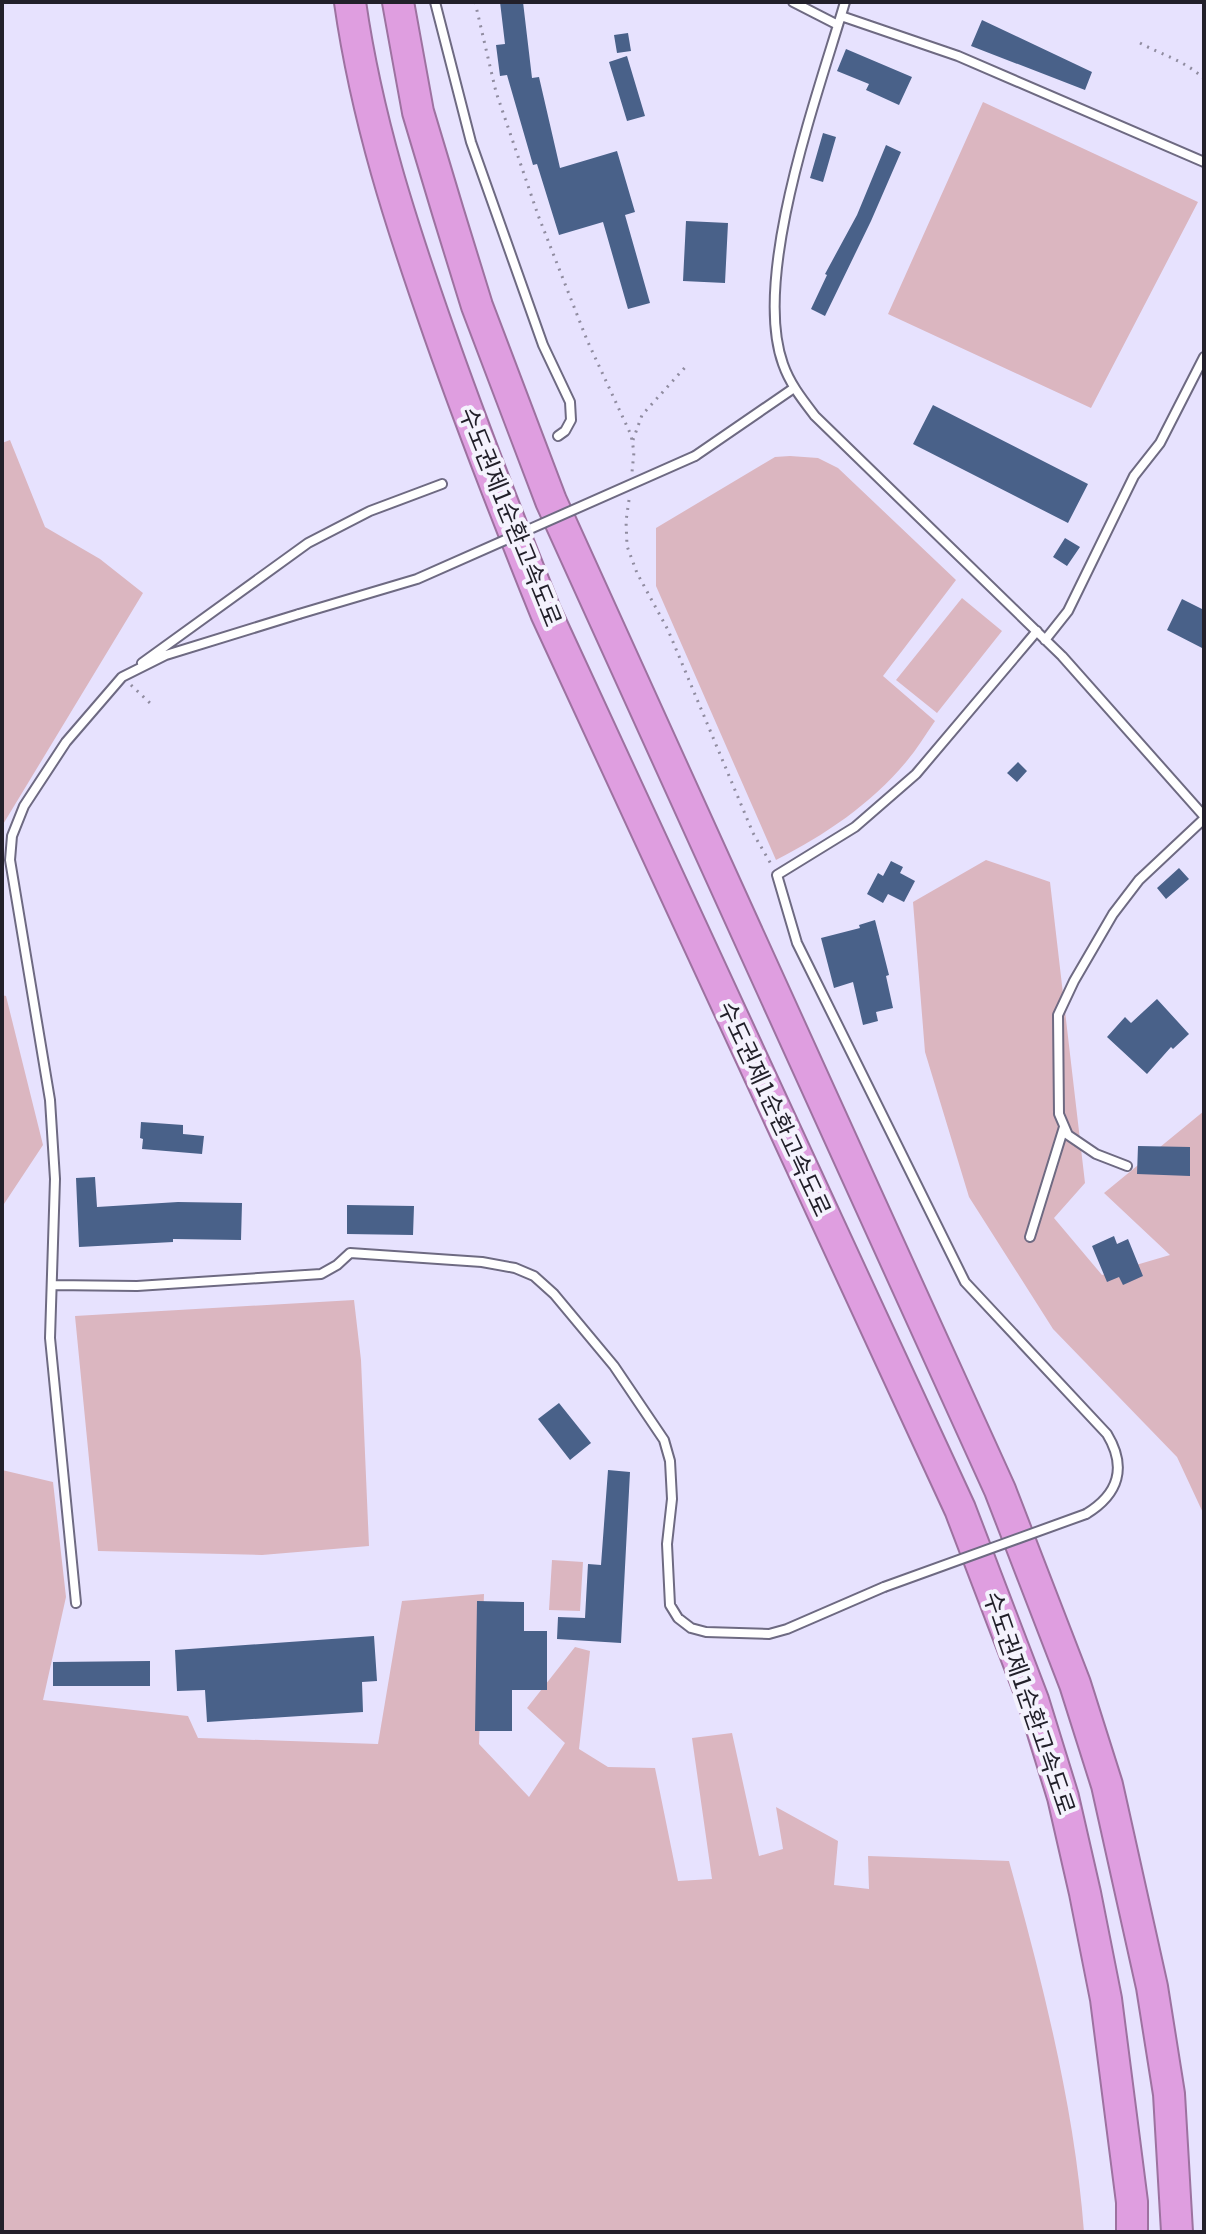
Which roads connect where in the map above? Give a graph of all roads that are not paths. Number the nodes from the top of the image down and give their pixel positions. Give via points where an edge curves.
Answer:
1 (350, 2) edge
2 (398, 2) edge
3 (435, 2) edge
4 (793, 2) edge
5 (845, 2) edge
6 (840, 21) junction
7 (1204, 162) edge
8 (1204, 357) edge
9 (794, 388) junction
10 (558, 436) dead end
11 (442, 484) dead end
12 (1037, 631) junction
13 (1045, 640) junction
14 (122, 677) junction
15 (1204, 818) edge
16 (1064, 1126) junction
17 (1127, 1166) dead end
18 (1030, 1237) dead end
19 (52, 1285) junction
20 (76, 1603) dead end
21 (1132, 2232) edge
22 (1177, 2232) edge

1 - 21 highway, 수도권제1순환고속도로 via 372,123 401,225 508,519 546,613 960,1509 1033,1700 1063,1797 1106,1999
2 - 22 highway, 수도권제1순환고속도로 via 418,112 452,225 551,501 1000,1490 1075,1684 1107,1785 1152,1987 1169,2094
3 - 10 lane via 471,142 543,345 570,402 571,420
4 - 6 lane
5 - 6 lane
6 - 7 lane via 958,56
6 - 9 lane via 807,127 779,255 775,323 782,362
8 - 13 lane via 1160,443 1134,476 1068,611
9 - 12 lane via 815,416
9 - 14 lane, bridge via 695,456 417,579 166,655
11 - 14 lane via 370,511 308,543
12 - 13 lane
12 - 19 lane, bridge via 916,774 855,827 777,875 797,943 965,1282 1115,1448 1117,1476 1099,1506 787,1629 769,1634 706,1632 691,1628 670,1605 667,1544 672,1499 664,1440 614,1366 534,1276 482,1262 350,1253 321,1274 137,1286
13 - 15 lane
14 - 19 lane via 66,742 24,806 12,836 10,860 50,1100 55,1179
15 - 16 lane via 1139,880 1113,914 1058,1015 1059,1114
16 - 17 lane via 1068,1135 1096,1154
16 - 18 lane
19 - 20 lane via 50,1338

